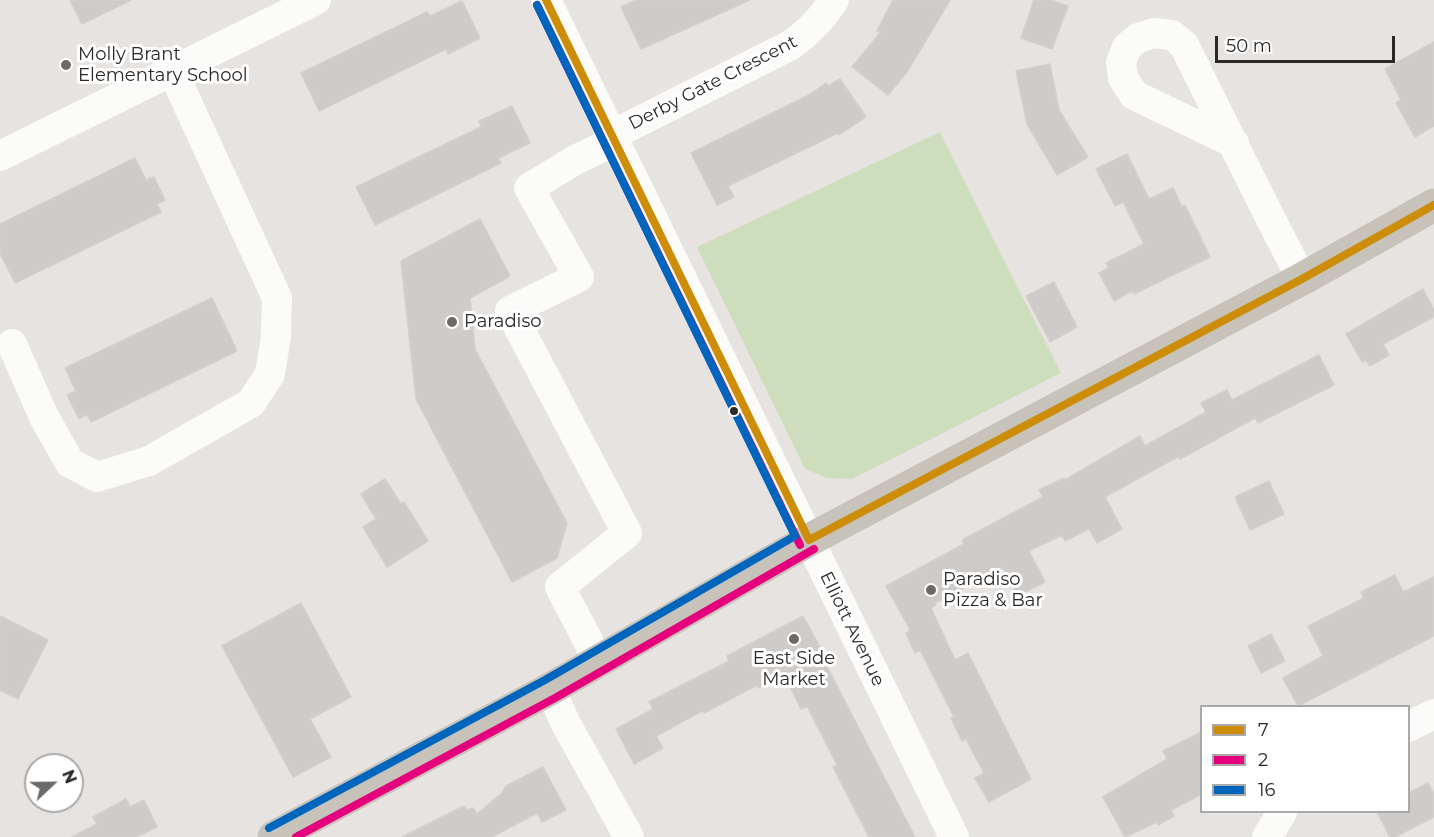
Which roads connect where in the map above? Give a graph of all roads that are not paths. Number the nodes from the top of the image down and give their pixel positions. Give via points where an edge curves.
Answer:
1 (316, 0) edge
2 (546, 0) edge
3 (834, 0) edge
4 (172, 70) junction
5 (613, 138) junction
6 (1234, 143) dead end
7 (0, 156) edge
8 (1434, 205) edge
9 (1302, 279) junction
10 (12, 344) dead end
11 (809, 540) junction
12 (598, 662) junction
13 (550, 688) junction
14 (1434, 714) edge
15 (1410, 726) edge
16 (1281, 813) edge
17 (311, 828) edge
18 (274, 837) edge
19 (629, 837) edge
20 (954, 837) edge
21 (1267, 837) edge

1 - 4 street
2 - 5 street, Elliott Avenue
3 - 5 street, Derby Gate Crescent via 810,32 791,45
4 - 7 street
4 - 10 street via 278,298 270,374 251,403 149,461 97,477 70,463 44,417
5 - 11 street, Elliott Avenue
5 - 12 street, Derby Gate Crescent via 529,188 579,277 510,311 627,533 561,586
6 - 9 street
8 - 9 main road
9 - 11 main road
11 - 12 main road
11 - 20 street, Elliott Avenue
12 - 13 main road
13 - 17 main road
13 - 19 street
14 - 15 street
16 - 21 street
17 - 18 main road

